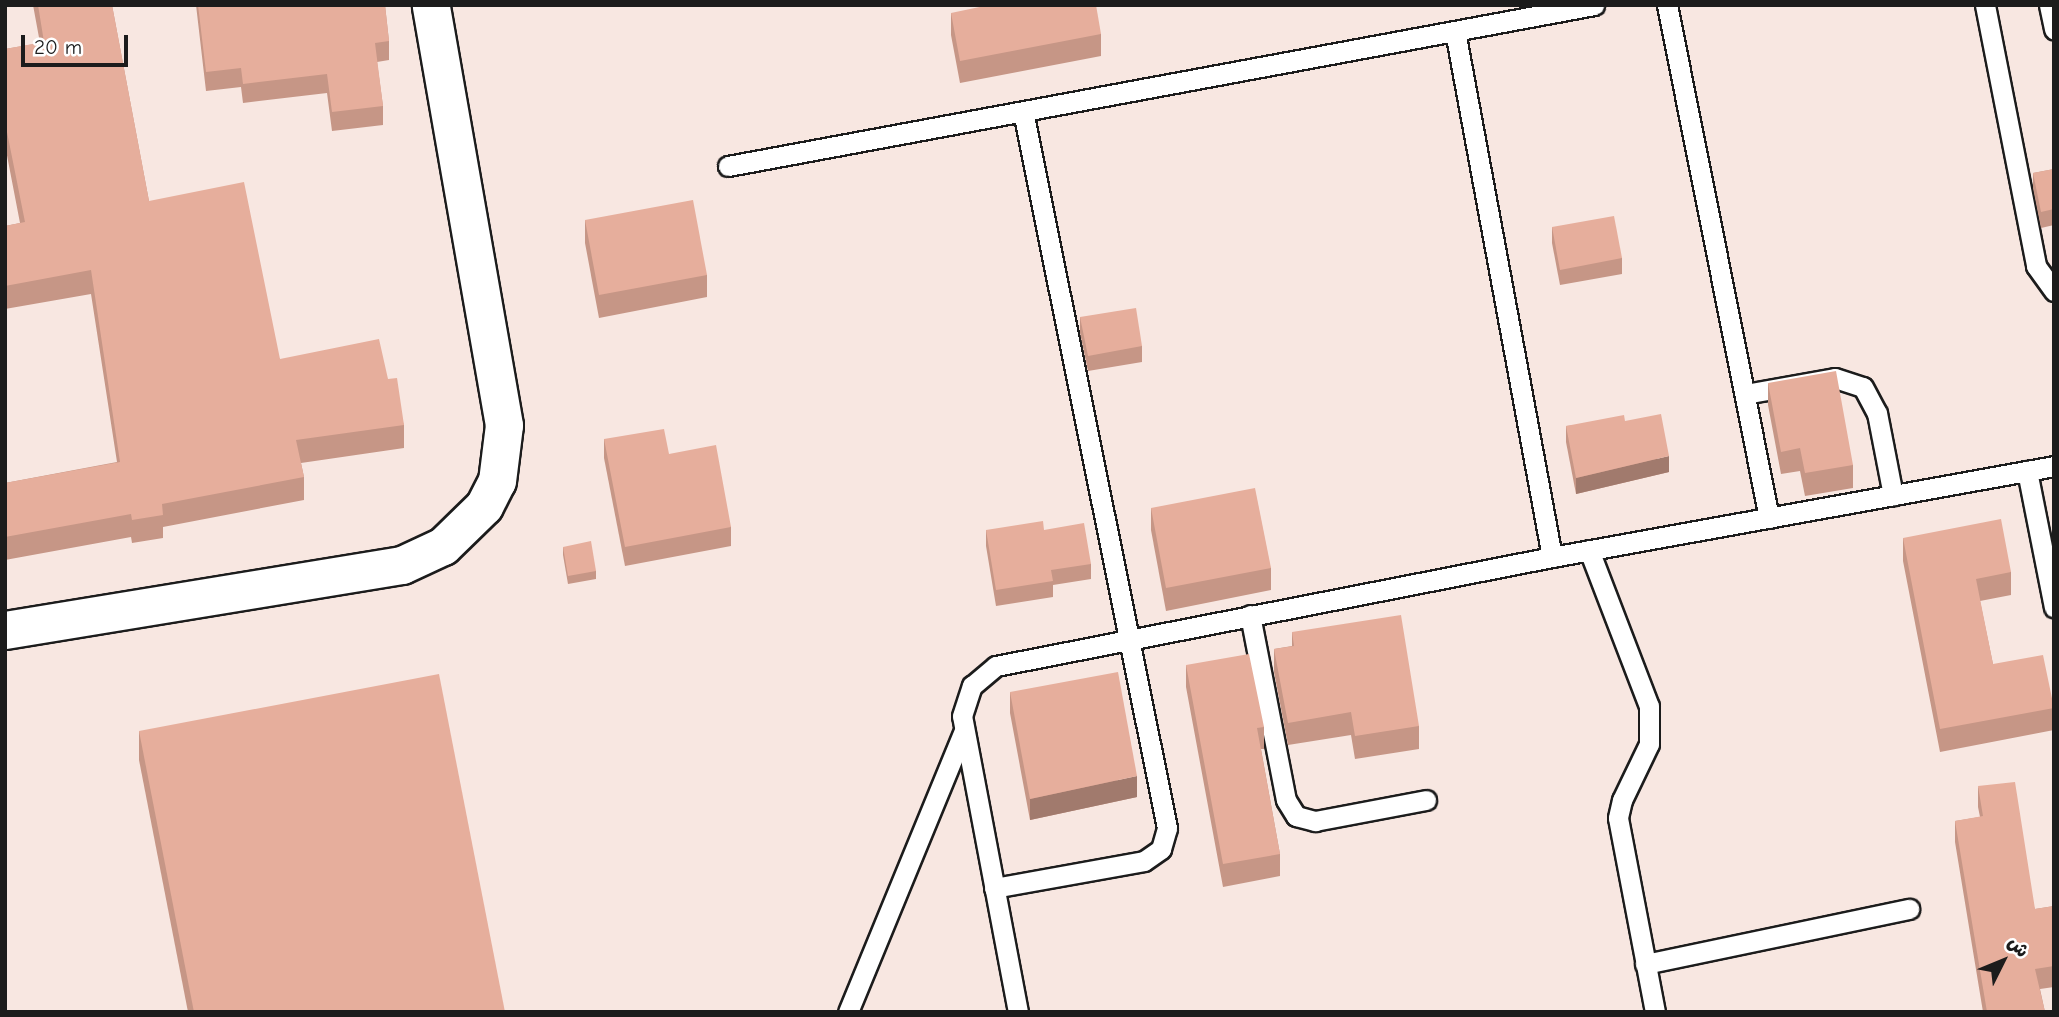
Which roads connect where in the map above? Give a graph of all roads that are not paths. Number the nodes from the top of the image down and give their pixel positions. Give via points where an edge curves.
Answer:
1 (431, 5) edge
2 (1594, 5) edge
3 (1667, 5) edge
4 (1985, 5) edge
5 (2049, 5) edge
6 (2054, 29) edge
7 (1455, 31) junction
8 (1023, 111) junction
9 (728, 166) dead end
10 (2054, 291) edge
11 (1745, 394) junction
12 (2054, 466) edge
13 (2026, 471) junction
14 (1893, 495) junction
15 (1769, 517) junction
16 (1589, 550) junction
17 (1552, 557) junction
18 (2054, 607) edge
19 (1250, 615) junction
20 (5, 630) edge
21 (1129, 639) junction
22 (964, 731) junction
23 (1426, 800) dead end
24 (994, 888) junction
25 (1909, 909) dead end
26 (1645, 964) junction
27 (848, 1012) edge
28 (1018, 1012) edge
29 (1655, 1012) edge

1 - 20 street via 504,425 502,463 484,506 443,546 402,565
2 - 7 lane
3 - 11 lane
4 - 10 lane via 2036,267
5 - 6 lane
7 - 8 lane
7 - 17 lane
8 - 9 lane
8 - 21 lane
11 - 14 lane via 1835,378 1863,387 1877,413
11 - 15 lane
12 - 13 lane
13 - 14 lane
13 - 18 lane
14 - 15 lane
15 - 16 lane
16 - 17 lane
16 - 26 lane via 1649,706 1649,744 1618,818
17 - 19 lane
19 - 21 lane
19 - 23 lane via 1286,800 1296,816 1315,821
21 - 22 lane via 996,666 982,674 965,700
21 - 24 lane via 1167,828 1161,849 1144,861
22 - 24 lane
22 - 27 lane
24 - 28 lane
25 - 26 lane
26 - 29 lane

